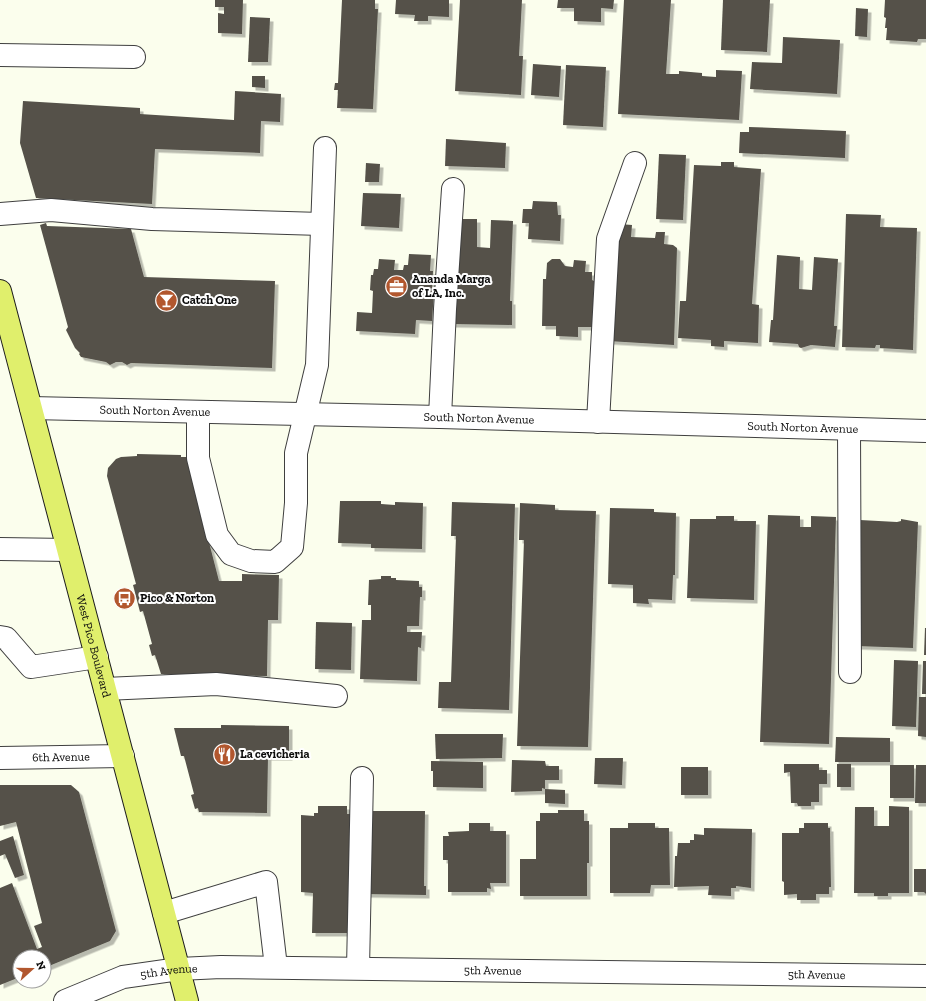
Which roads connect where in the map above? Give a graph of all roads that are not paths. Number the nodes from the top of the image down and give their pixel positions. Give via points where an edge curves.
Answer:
1 (0, 55) edge
2 (134, 58) dead end
3 (325, 148) dead end
4 (635, 163) dead end
5 (453, 189) dead end
6 (0, 214) edge
7 (321, 224) junction
8 (0, 291) edge
9 (31, 408) junction
10 (198, 412) junction
11 (304, 414) junction
12 (440, 417) junction
13 (598, 422) junction
14 (849, 429) junction
15 (926, 431) edge
16 (0, 549) edge
17 (68, 550) junction
18 (0, 638) edge
19 (96, 657) junction
20 (850, 672) dead end
21 (105, 689) junction
22 (336, 696) dead end
23 (122, 756) junction
24 (0, 758) edge
25 (362, 778) dead end
26 (164, 913) junction
27 (276, 967) junction
28 (358, 968) junction
29 (179, 969) junction
30 (926, 976) edge
31 (65, 1001) edge
32 (188, 1001) edge

1 - 2 street
3 - 7 street
4 - 13 street via 608,239
5 - 12 street
6 - 7 street via 51,210 152,219
7 - 11 street via 317,365
8 - 9 main road, West Pico Boulevard
9 - 10 street, South Norton Avenue
9 - 17 main road, West Pico Boulevard
10 - 11 street, South Norton Avenue
10 - 11 street via 198,458 217,535 231,554 251,560 275,562 292,547 296,503 296,453
11 - 12 street, South Norton Avenue
12 - 13 street, South Norton Avenue
13 - 14 street, South Norton Avenue
14 - 15 street, South Norton Avenue
14 - 20 street
16 - 17 street
17 - 19 main road, West Pico Boulevard
18 - 19 street via 6,638 31,667
19 - 21 main road, West Pico Boulevard
21 - 22 street via 216,684
21 - 23 main road, West Pico Boulevard
23 - 24 street, 6th Avenue
23 - 26 main road, West Pico Boulevard
25 - 28 street
26 - 27 street via 266,882
26 - 29 main road, West Pico Boulevard
27 - 28 street, 5th Avenue
27 - 29 street, 5th Avenue
28 - 30 street, 5th Avenue
29 - 31 street, 5th Avenue via 123,977
29 - 32 main road, West Pico Boulevard

